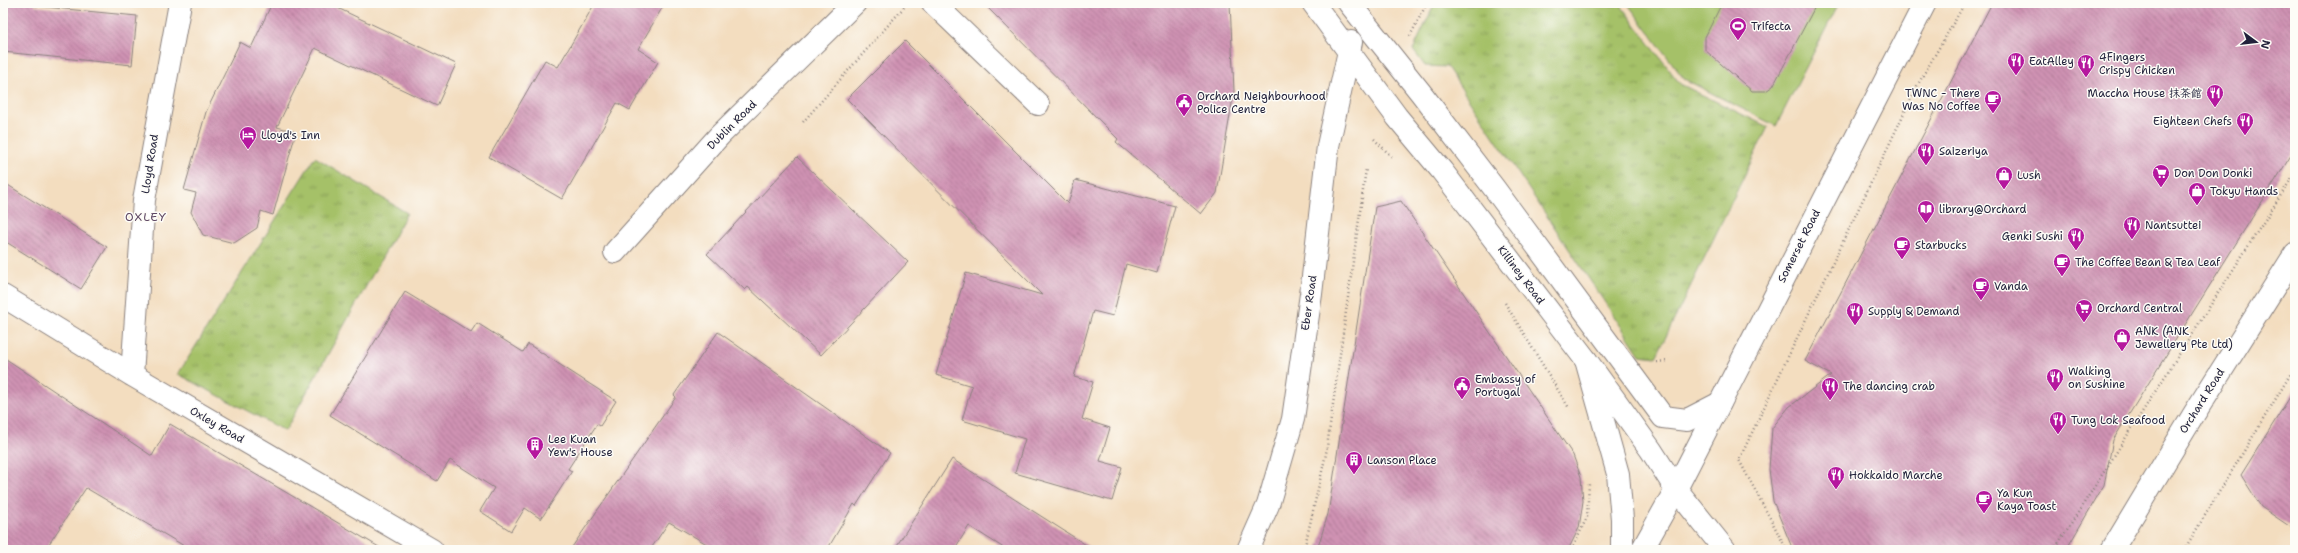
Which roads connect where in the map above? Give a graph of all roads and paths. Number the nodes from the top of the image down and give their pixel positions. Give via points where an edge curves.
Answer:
1 (180, 3) edge
2 (855, 3) edge
3 (908, 3) edge
4 (933, 3) edge
5 (1313, 3) edge
6 (1925, 3) edge
7 (1965, 3) edge
8 (1358, 8) edge
9 (1349, 51) junction
10 (1038, 104) dead end
11 (803, 122) dead end
12 (1374, 139) dead end
13 (1395, 161) dead end
14 (1366, 169) dead end
15 (2295, 173) edge
16 (615, 252) dead end
17 (2295, 254) edge
18 (3, 296) edge
19 (1501, 296) dead end
20 (1586, 360) junction
21 (2295, 367) edge
22 (132, 375) junction
23 (1720, 403) junction
24 (1570, 410) dead end
25 (1676, 489) junction
26 (432, 550) edge
27 (1248, 550) edge
28 (1304, 550) edge
29 (1622, 550) edge
30 (1642, 550) edge
31 (1725, 550) edge
32 (1787, 550) edge
33 (2054, 550) edge
34 (2112, 550) edge
35 (2184, 550) edge

1 - 22 street, Lloyd Road via 144,200
2 - 16 street, Dublin Road via 720,135
3 - 11 path
4 - 10 street
5 - 9 street, Killiney Road
6 - 23 street, Somerset Road
7 - 32 path via 1917,86 1739,460
8 - 9 street, Eber Road
8 - 23 street via 1663,417 1687,420
9 - 20 street, Killiney Road via 1397,117 1442,171
9 - 27 street, Eber Road via 1328,146 1293,419 1268,505
12 - 13 path
14 - 28 path via 1326,454
15 - 33 path
17 - 34 street, Orchard Road
18 - 22 street, Oxley Road
19 - 24 path
20 - 25 street, Killiney Road
20 - 29 street via 1618,474
21 - 35 path
22 - 26 street, Oxley Road
23 - 25 street, Somerset Road
25 - 30 street, Somerset Road
25 - 31 street, Killiney Road

